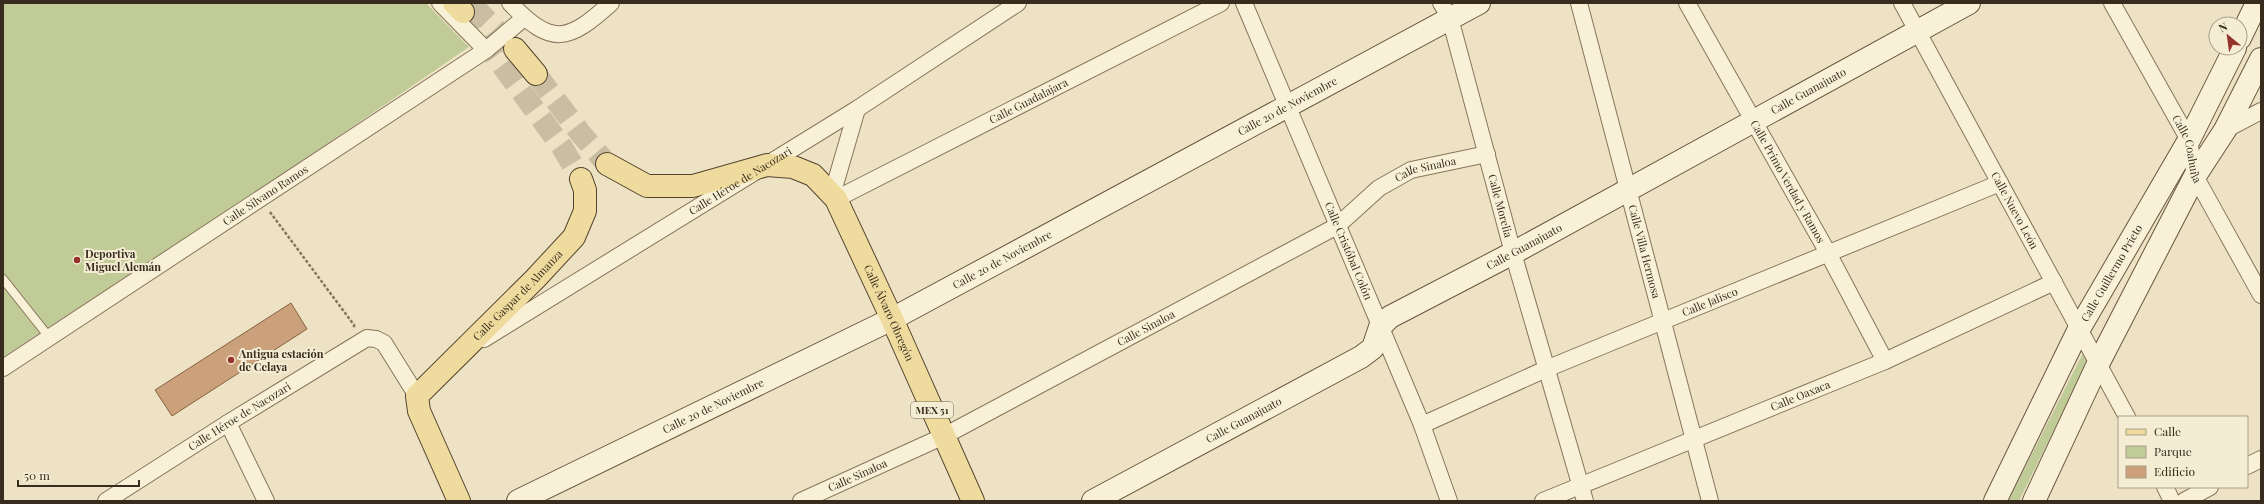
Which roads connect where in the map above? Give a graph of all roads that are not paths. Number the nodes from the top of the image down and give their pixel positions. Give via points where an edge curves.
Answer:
1 (440, 3) edge
2 (510, 3) edge
3 (612, 3) edge
4 (1018, 3) edge
5 (1221, 3) edge
6 (1244, 3) edge
7 (1479, 3) edge
8 (1579, 3) edge
9 (1687, 3) edge
10 (1902, 3) edge
11 (1969, 3) edge
12 (2112, 3) edge
13 (2257, 3) edge
14 (1446, 10) edge
15 (524, 18) junction
16 (2248, 22) edge
17 (1918, 31) junction
18 (515, 49) tunnel mouth
19 (486, 50) junction
20 (2231, 56) edge
21 (2261, 59) edge
22 (536, 74) tunnel mouth
23 (1286, 105) junction
24 (857, 109) junction
25 (2261, 111) edge
26 (1753, 122) junction
27 (2225, 130) junction
28 (2189, 140) junction
29 (1487, 154) junction
30 (607, 164) tunnel mouth
31 (767, 165) junction
32 (2195, 176) junction
33 (581, 179) tunnel mouth
34 (2000, 183) junction
35 (1627, 191) junction
36 (834, 197) junction
37 (1337, 226) junction
38 (1513, 253) junction
39 (1828, 253) junction
40 (3, 279) edge
41 (2054, 282) junction
42 (2261, 295) edge
43 (892, 319) junction
44 (1662, 320) junction
45 (1380, 327) junction
46 (2079, 329) junction
47 (49, 337) junction
48 (459, 354) junction
49 (1885, 361) junction
50 (2098, 364) junction
51 (3, 368) edge
52 (1546, 369) junction
53 (417, 396) junction
54 (2126, 416) edge
55 (228, 423) junction
56 (1422, 425) junction
57 (944, 436) junction
58 (1693, 440) junction
59 (2261, 459) edge
60 (2248, 466) edge
61 (1580, 485) junction
62 (2166, 488) edge
63 (2208, 488) edge
64 (106, 501) edge
65 (266, 501) edge
66 (459, 501) edge
67 (518, 501) edge
68 (800, 501) edge
69 (973, 501) edge
70 (1093, 501) edge
71 (1449, 501) edge
72 (1543, 501) edge
73 (1585, 501) edge
74 (1710, 501) edge
75 (1995, 501) edge
76 (2034, 501) edge
77 (2172, 501) edge
78 (2184, 501) edge

1 - 19 street
2 - 15 street
3 - 15 street via 592,21 569,33 554,35 537,28
4 - 24 street, Calle Héroe de Nacozari
5 - 36 street, Calle Guadalajara
6 - 23 street, Calle Cristóbal Colón
7 - 14 street, Calle 20 de Noviembre
8 - 35 street, Calle Villa Hermosa
9 - 26 street, Calle Primo Verdad y Ramos
10 - 17 street, Calle Nuevo León
11 - 17 street, Calle Guanajuato
12 - 28 street, Calle Coahuila
13 - 16 street
14 - 23 street, Calle 20 de Noviembre
14 - 29 street, Calle Morelia
15 - 19 street, Calle Silvano Ramos
17 - 26 street, Calle Guanajuato
17 - 34 street, Calle Nuevo León
18 - 22 main road
19 - 47 street, Calle Silvano Ramos
20 - 28 street, Calle Guillermo Prieto
21 - 27 street
23 - 37 street, Calle Cristóbal Colón
23 - 43 street, Calle 20 de Noviembre
24 - 31 street, Calle Héroe de Nacozari
24 - 36 street
25 - 27 street
26 - 35 street, Calle Guanajuato
26 - 39 street, Calle Primo Verdad y Ramos
27 - 32 street
28 - 32 street, Calle Coahuila
28 - 46 street, Calle Guillermo Prieto
29 - 37 street, Calle Sinaloa via 1411,170 1379,188
29 - 38 street, Calle Morelia
30 - 31 main road via 647,186 693,186
31 - 36 main road, Calle Álvaro Obregón via 792,167 813,175
31 - 48 street, Calle Héroe de Nacozari
32 - 42 street, Calle Coahuila
32 - 50 street
33 - 48 main road, Calle Gaspar de Almanza via 585,190 585,211 574,237
34 - 39 street, Calle Jalisco
34 - 41 street, Calle Nuevo León
35 - 38 street, Calle Guanajuato
35 - 44 street, Calle Villa Hermosa
36 - 43 main road, Calle Álvaro Obregón
37 - 45 street, Calle Cristóbal Colón
37 - 57 street, Calle Sinaloa
38 - 45 street, Calle Guanajuato via 1390,317
38 - 52 street, Calle Morelia
39 - 44 street, Calle Jalisco
39 - 49 street, Calle Primo Verdad y Ramos
40 - 47 lane
41 - 46 street, Calle Nuevo León
41 - 49 street, Calle Oaxaca
43 - 57 main road, Calle Álvaro Obregón / MEX 51
43 - 67 street, Calle 20 de Noviembre
44 - 52 street, Calle Jalisco
44 - 58 street, Calle Villa Hermosa
45 - 56 street, Calle Cristóbal Colón
45 - 70 street, Calle Guanajuato via 1373,348 1362,357
46 - 50 street, Calle Nuevo León
46 - 75 street, Calle Guillermo Prieto
47 - 51 street, Calle Silvano Ramos
48 - 53 main road, Calle Gaspar de Almanza
49 - 58 street, Calle Oaxaca
50 - 54 street, Calle Nuevo León
50 - 76 street
52 - 56 street, Calle Jalisco
52 - 61 street, Calle Morelia
53 - 55 street, Calle Héroe de Nacozari via 384,343 367,338
53 - 66 main road via 419,411
55 - 64 street, Calle Héroe de Nacozari
55 - 65 street
56 - 71 street, Calle Cristóbal Colón
57 - 68 street, Calle Sinaloa
57 - 69 main road, Calle Álvaro Obregón / MEX 51
58 - 61 street, Calle Oaxaca
58 - 74 street, Calle Villa Hermosa
59 - 60 street
61 - 72 street, Calle Oaxaca
61 - 73 street, Calle Morelia
62 - 77 street
63 - 78 street

